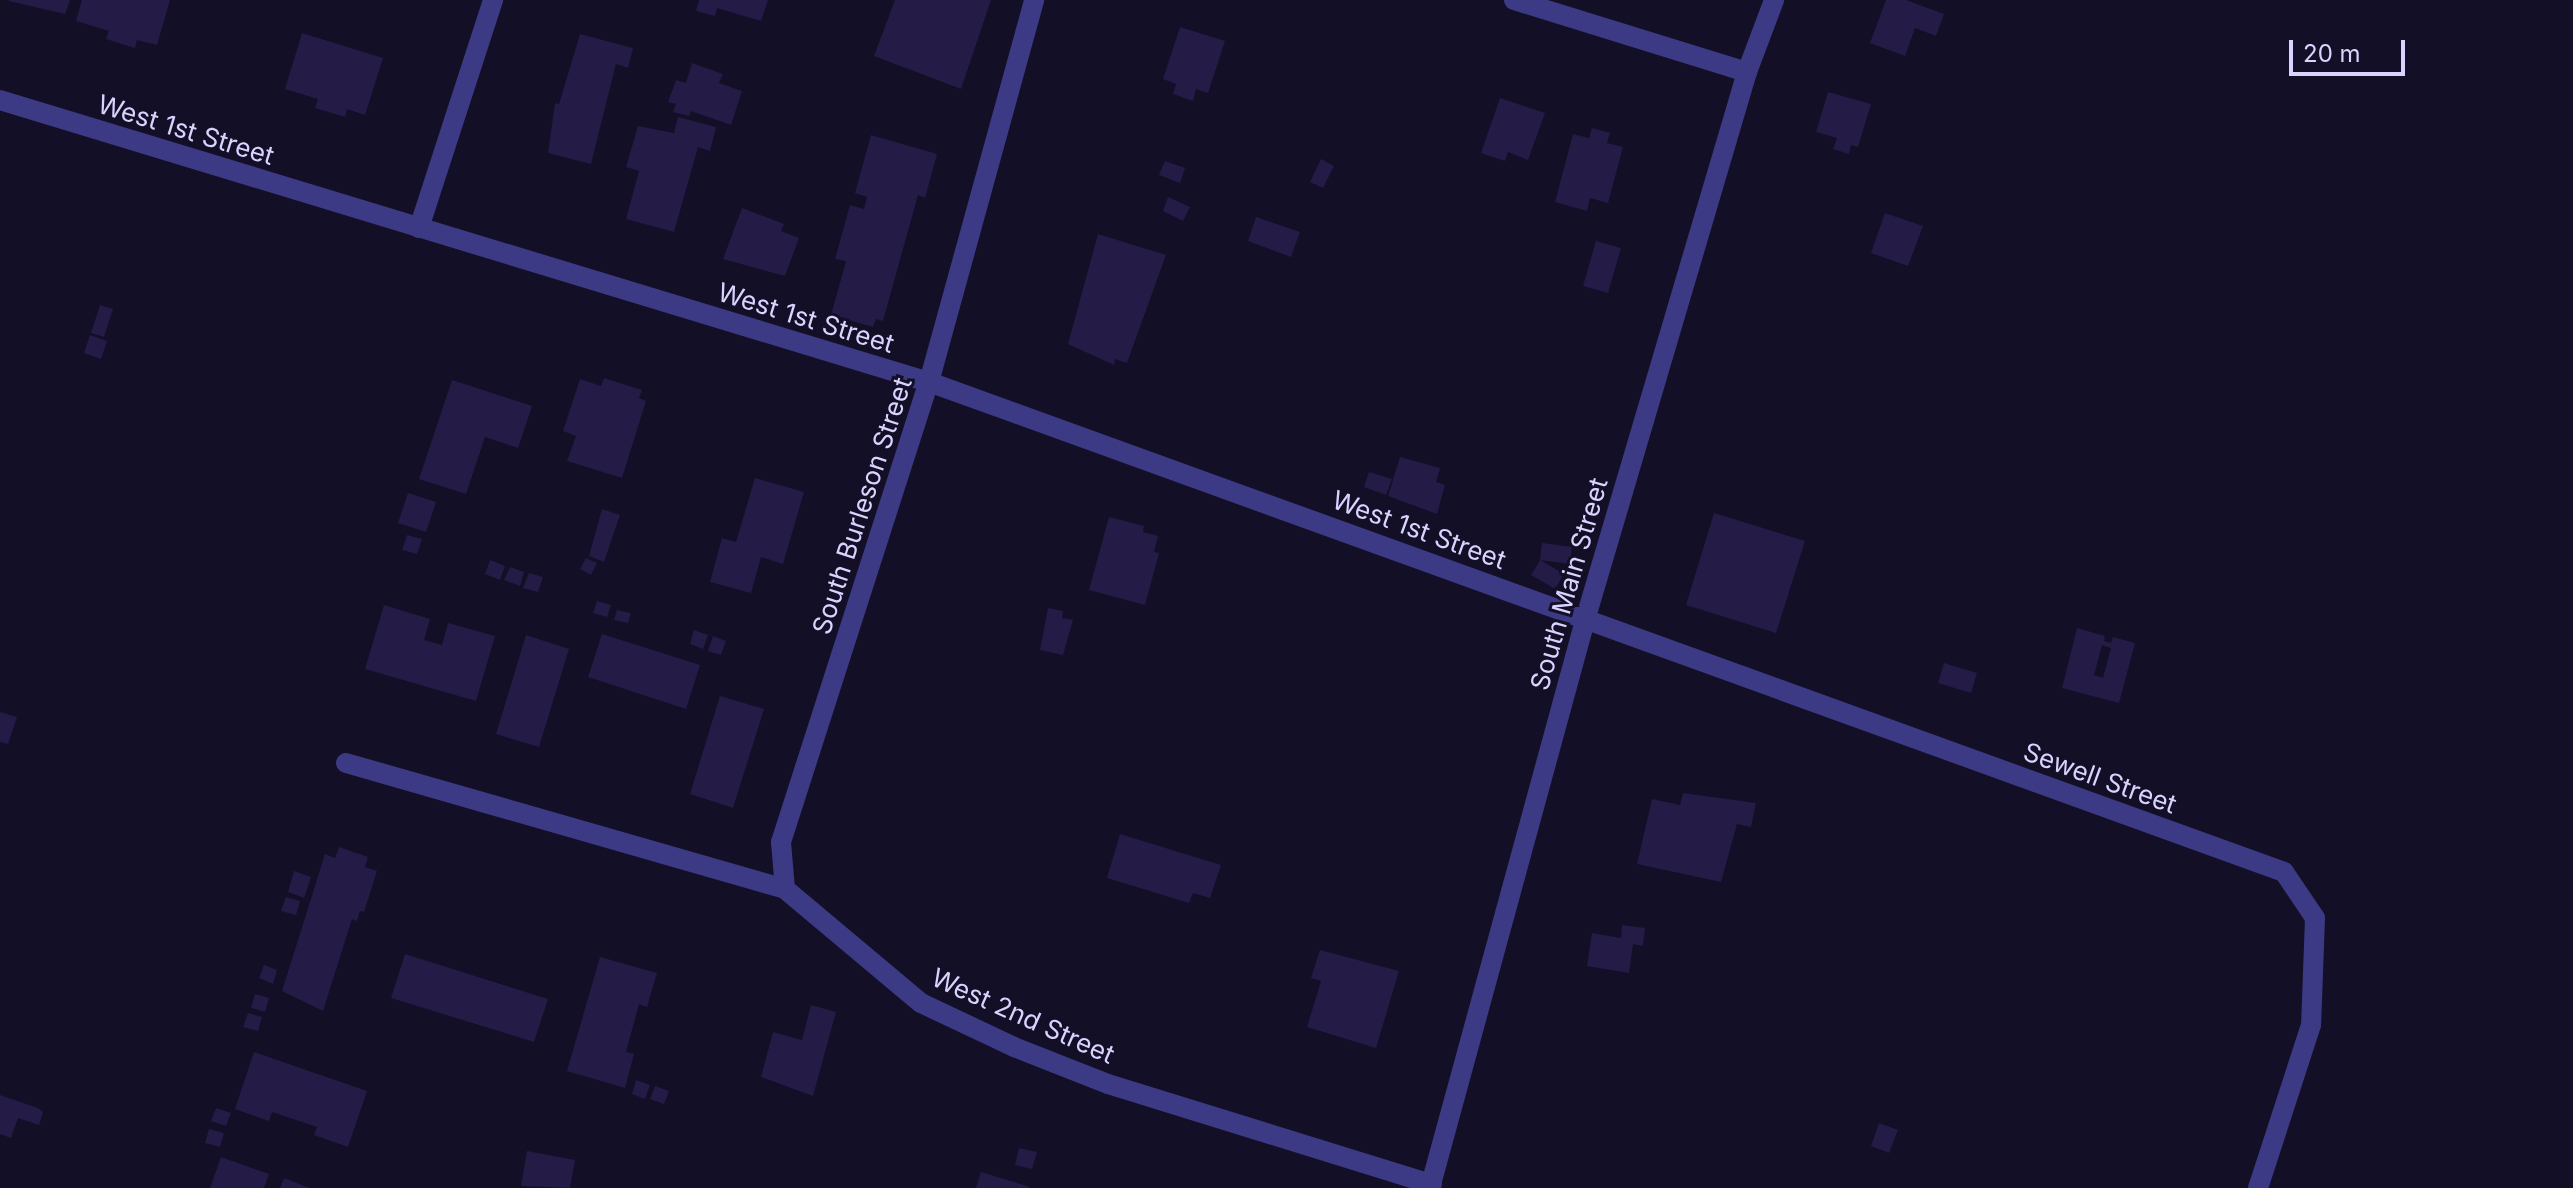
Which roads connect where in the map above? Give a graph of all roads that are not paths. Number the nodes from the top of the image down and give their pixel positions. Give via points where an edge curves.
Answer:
1 (493, 0) edge
2 (1034, 0) edge
3 (1514, 0) edge
4 (1774, 0) edge
5 (1747, 72) junction
6 (0, 100) edge
7 (419, 228) junction
8 (929, 382) junction
9 (1586, 617) junction
10 (346, 763) dead end
11 (785, 889) junction
12 (1431, 1186) edge
13 (2258, 1188) edge

1 - 7 street
2 - 8 street, South Burleson Street
3 - 5 street
4 - 5 street, South Main Street
5 - 9 street, South Main Street
6 - 7 street, West 1st Street
7 - 8 street, West 1st Street
8 - 9 street, West 1st Street
8 - 11 street, South Burleson Street via 781,842
9 - 12 street, South Main Street
9 - 13 street, Sewell Street via 2284,872 2315,918 2311,1025
10 - 11 street, West 2nd Street
11 - 12 street, West 2nd Street via 921,1003 1014,1047 1108,1084

